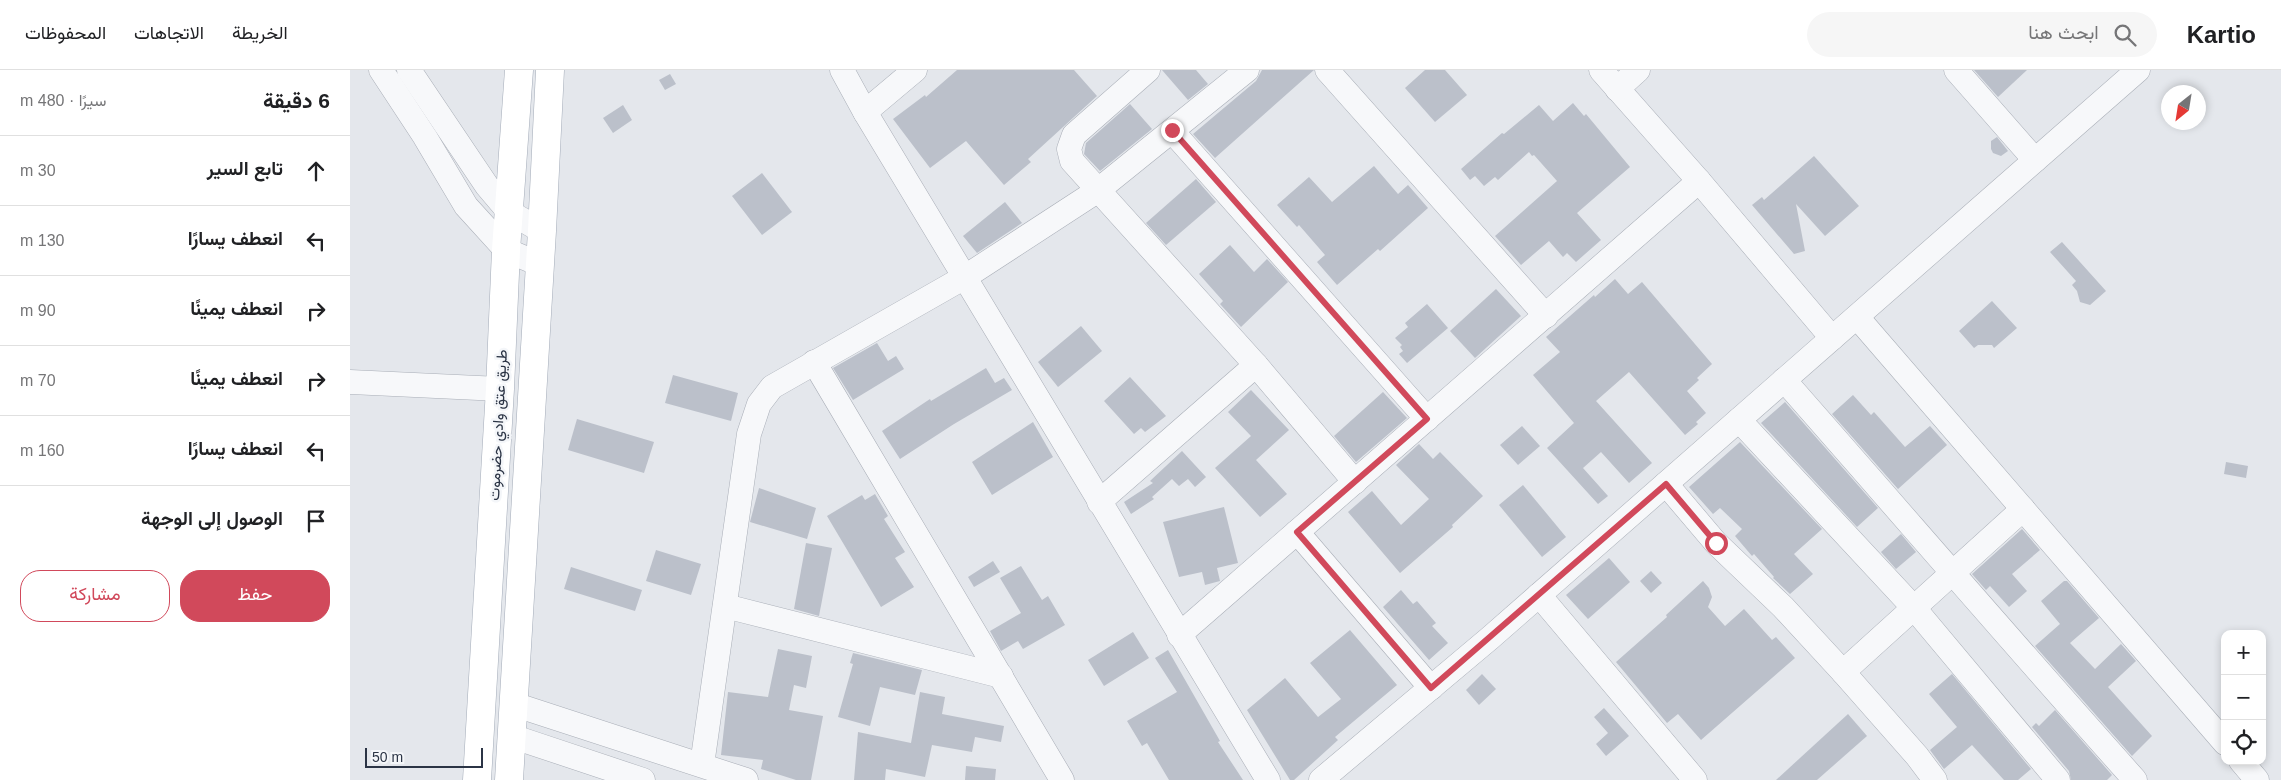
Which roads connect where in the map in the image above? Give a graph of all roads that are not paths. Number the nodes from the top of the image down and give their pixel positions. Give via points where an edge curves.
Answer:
1 (380, 70) edge
2 (409, 70) edge
3 (519, 70) edge
4 (550, 70) edge
5 (842, 70) edge
6 (915, 70) edge
7 (1148, 70) edge
8 (1247, 70) edge
9 (1327, 70) edge
10 (1601, 70) edge
11 (1638, 70) edge
12 (1956, 70) edge
13 (2138, 70) edge
14 (1617, 88) junction
15 (865, 112) junction
16 (1172, 130) junction
17 (2035, 160) junction
18 (1699, 182) junction
19 (1098, 191) junction
20 (510, 212) junction
21 (542, 231) junction
22 (506, 250) junction
23 (539, 264) junction
24 (965, 277) junction
25 (1546, 316) junction
26 (1857, 317) junction
27 (1832, 338) junction
28 (814, 362) junction
29 (1256, 365) junction
30 (1784, 380) junction
31 (350, 382) edge
32 (500, 389) junction
33 (1427, 419) junction
34 (1738, 420) junction
35 (1355, 482) junction
36 (1666, 484) junction
37 (1099, 502) junction
38 (2023, 510) junction
39 (1297, 532) junction
40 (1953, 572) junction
41 (1539, 595) junction
42 (725, 606) junction
43 (1914, 608) junction
44 (1179, 635) junction
45 (1843, 672) junction
46 (1001, 676) junction
47 (1431, 688) junction
48 (513, 704) junction
49 (511, 736) junction
50 (2221, 738) edge
51 (702, 765) junction
52 (2244, 765) edge
53 (477, 780) edge
54 (509, 780) edge
55 (643, 780) edge
56 (746, 780) edge
57 (1062, 780) edge
58 (1268, 780) edge
59 (1321, 780) edge
60 (1695, 780) edge
61 (1935, 780) edge
62 (2058, 780) edge
63 (2135, 780) edge
64 (2257, 780) edge

1 - 22 street via 466,206
2 - 20 street via 487,186
3 - 20 main road, طريق عتق وادي حضرموت
4 - 21 main road, طريق عتق وادي حضرموت
5 - 15 street
6 - 15 street
7 - 19 street via 1070,141 1072,161
8 - 16 street
9 - 25 street
10 - 14 street
11 - 14 street
12 - 17 street
13 - 17 street
14 - 18 street
15 - 24 street
16 - 19 street
16 - 33 street
17 - 26 street
18 - 25 street
18 - 27 street
19 - 24 street
19 - 29 street
20 - 21 street
20 - 22 main road, طريق عتق وادي حضرموت
21 - 23 main road, طريق عتق وادي حضرموت
22 - 23 street
22 - 32 main road, طريق عتق وادي حضرموت
23 - 48 main road, طريق عتق وادي حضرموت
24 - 28 street
24 - 37 street
25 - 33 street
26 - 27 street
26 - 38 street
27 - 30 street
28 - 42 street via 772,387 754,414
28 - 46 street
29 - 35 street
29 - 37 street
30 - 34 street
30 - 40 street
31 - 32 street
32 - 53 main road, طريق عتق وادي حضرموت
33 - 35 street
34 - 36 street
34 - 43 street
35 - 39 street
36 - 41 street
36 - 45 street via 1716,543 1783,607
37 - 44 street
38 - 40 street
38 - 50 street
39 - 44 street
39 - 47 street
40 - 43 street
40 - 63 street
41 - 47 street
41 - 60 street
42 - 46 street
42 - 51 street
43 - 45 street
43 - 62 street
44 - 58 street
45 - 61 street
46 - 57 street
47 - 59 street
48 - 49 main road, طريق عتق وادي حضرموت
48 - 51 street
49 - 54 main road, طريق عتق وادي حضرموت
49 - 55 street
51 - 56 street
52 - 64 street

